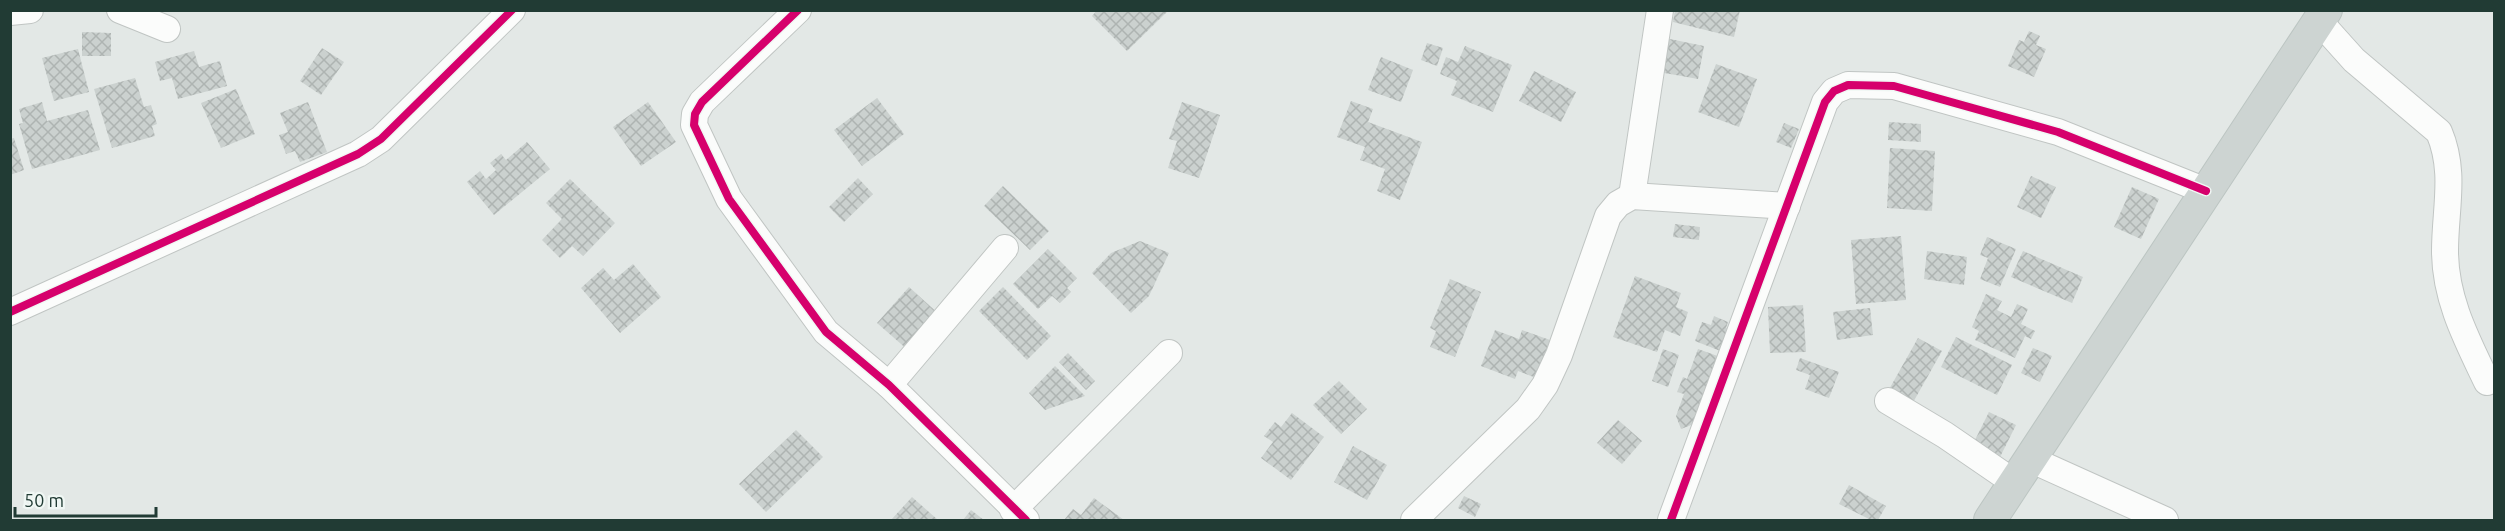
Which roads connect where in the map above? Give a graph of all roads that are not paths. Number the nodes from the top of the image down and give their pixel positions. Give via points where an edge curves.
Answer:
1 (30, 10) edge
2 (120, 10) edge
3 (512, 10) edge
4 (798, 10) edge
5 (1660, 10) edge
6 (10, 12) edge
7 (2322, 16) edge
8 (167, 29) dead end
9 (2206, 191) junction
10 (1632, 196) junction
11 (1787, 206) junction
12 (1005, 248) dead end
13 (10, 312) edge
14 (1169, 353) dead end
15 (2487, 382) dead end
16 (889, 385) junction
17 (1888, 401) dead end
18 (2023, 472) junction
19 (1019, 515) edge
20 (1414, 520) edge
21 (1671, 520) edge
22 (1990, 520) edge
23 (2165, 520) edge

1 - 6 street
2 - 8 street
3 - 13 street via 381,139 358,154
4 - 16 street via 702,102 694,125 729,199 826,332
5 - 10 street
7 - 9 main road
7 - 15 street via 2354,60 2439,132 2450,169 2445,252 2450,295
9 - 11 street via 2058,132 1893,86 1848,85 1834,91 1825,102
9 - 18 main road
10 - 11 street
10 - 20 street via 1608,216 1545,385 1528,409
11 - 21 street
12 - 16 street
14 - 19 street
16 - 19 street
17 - 18 street via 1945,435
18 - 22 main road
18 - 23 street

